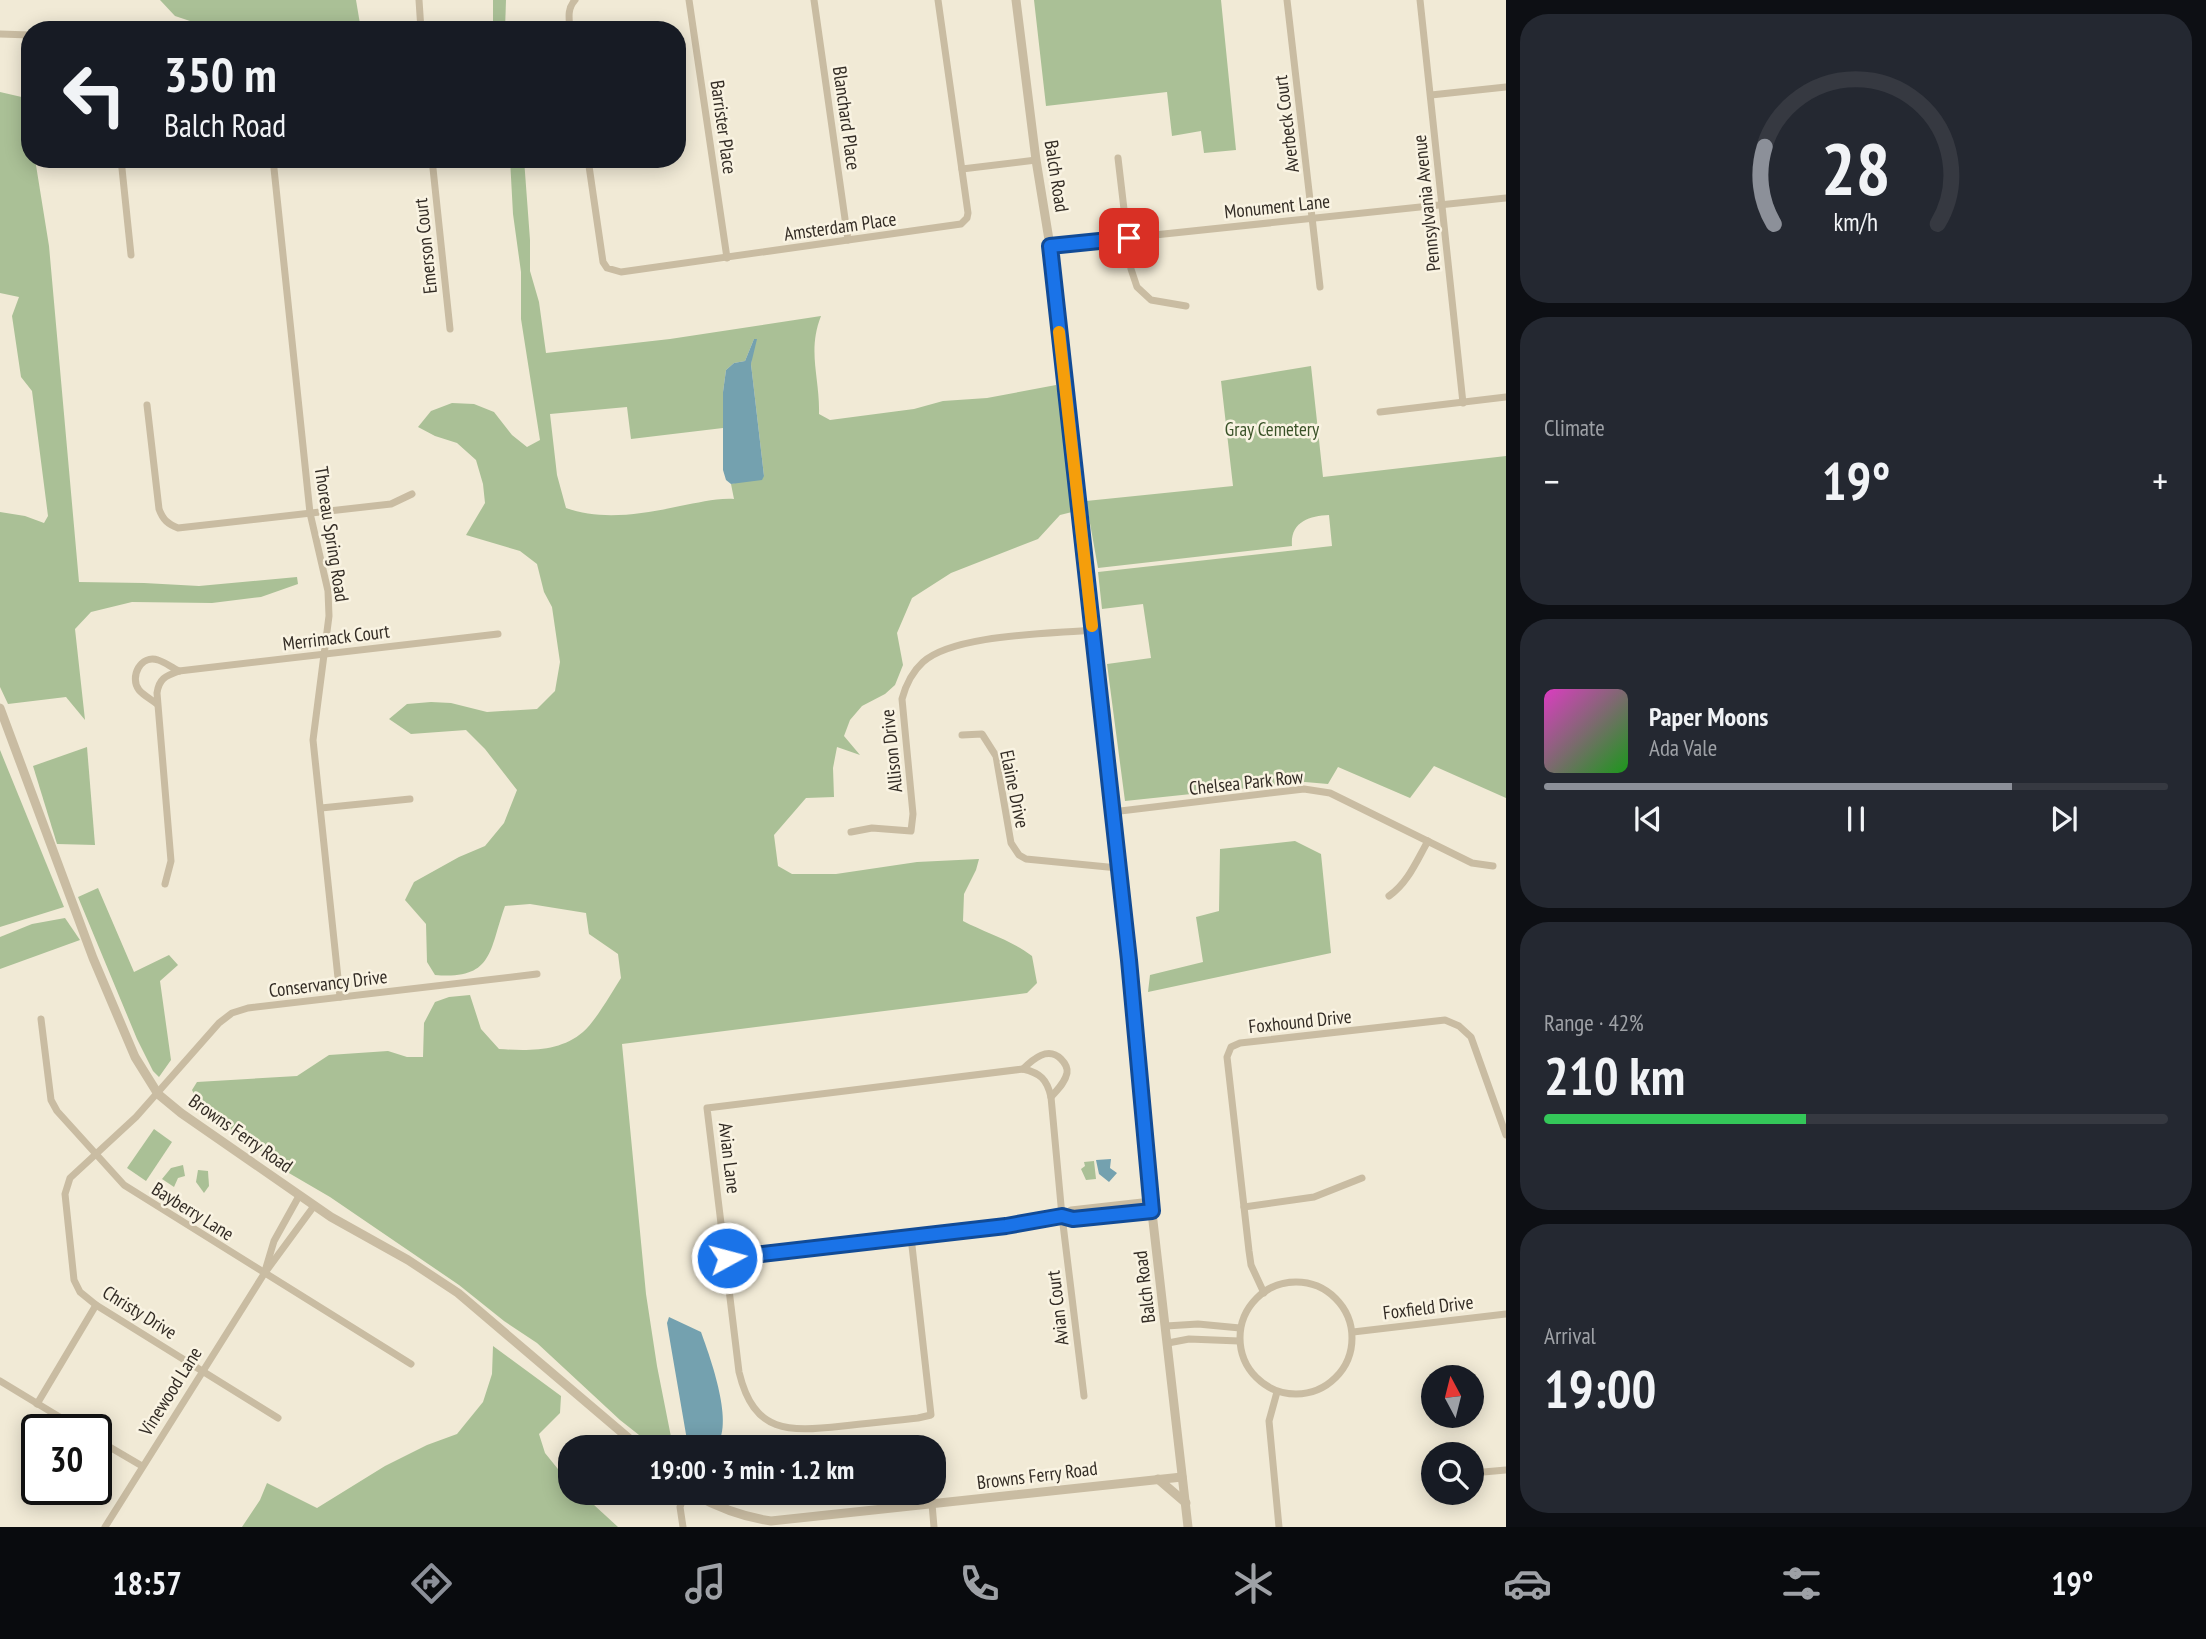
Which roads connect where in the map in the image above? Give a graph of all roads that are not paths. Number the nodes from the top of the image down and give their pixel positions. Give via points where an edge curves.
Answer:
1 (419, 0) edge
2 (575, 0) edge
3 (690, 0) edge
4 (814, 0) edge
5 (938, 0) edge
6 (1017, 0) edge
7 (1287, 0) edge
8 (1420, 0) edge
9 (420, 21) edge
10 (569, 21) edge
11 (0, 34) edge
12 (21, 35) edge
13 (1506, 86) edge
14 (1431, 95) junction
15 (1118, 158) dead end
16 (1036, 160) junction
17 (122, 168) edge
18 (274, 168) edge
19 (433, 168) edge
20 (589, 168) edge
21 (962, 169) junction
22 (1506, 198) edge
23 (1443, 206) junction
24 (1314, 218) junction
25 (1129, 238) junction
26 (848, 240) junction
27 (1050, 246) junction
28 (131, 255) dead end
29 (727, 258) junction
30 (1320, 287) dead end
31 (1186, 306) dead end
32 (450, 329) dead end
33 (1506, 397) edge
34 (1463, 402) junction
35 (147, 405) dead end
36 (1380, 412) dead end
37 (412, 494) dead end
38 (310, 513) junction
39 (1092, 630) junction
40 (498, 634) dead end
41 (325, 654) junction
42 (178, 671) junction
43 (158, 704) junction
44 (0, 708) edge
45 (962, 735) dead end
46 (410, 799) dead end
47 (321, 808) junction
48 (1112, 812) junction
49 (851, 832) dead end
50 (1428, 841) junction
51 (1493, 866) dead end
52 (1118, 868) junction
53 (165, 884) dead end
54 (1389, 896) dead end
55 (537, 974) dead end
56 (340, 997) junction
57 (41, 1019) dead end
58 (1023, 1069) junction
59 (158, 1094) junction
60 (1051, 1097) junction
61 (1506, 1135) edge
62 (96, 1153) junction
63 (1362, 1178) dead end
64 (299, 1196) junction
65 (314, 1206) junction
66 (1151, 1206) junction
67 (1244, 1207) junction
68 (1062, 1216) junction
69 (911, 1237) junction
70 (727, 1258) junction
71 (264, 1274) junction
72 (1264, 1293) junction
73 (96, 1305) junction
74 (1506, 1314) edge
75 (1166, 1326) junction
76 (1240, 1328) junction
77 (1353, 1332) junction
78 (1239, 1341) junction
79 (1168, 1343) junction
80 (411, 1364) dead end
81 (202, 1369) junction
82 (0, 1381) edge
83 (1277, 1392) junction
84 (1084, 1396) dead end
85 (37, 1404) junction
86 (54, 1414) edge
87 (278, 1418) dead end
88 (625, 1435) edge
89 (112, 1448) edge
90 (142, 1466) junction
91 (1506, 1470) edge
92 (1484, 1472) edge
93 (1182, 1477) junction
94 (1158, 1479) junction
95 (946, 1502) edge
96 (1185, 1503) junction
97 (681, 1505) edge
98 (715, 1505) edge
99 (923, 1505) edge
100 (932, 1505) edge
101 (105, 1527) edge
102 (682, 1527) edge
103 (934, 1527) edge
104 (1188, 1527) edge
105 (1279, 1527) edge

1 - 9 street
2 - 10 street
3 - 29 street, Barrister Place
4 - 26 street, Blanchard Place
5 - 21 street, Amsterdam Place
6 - 16 street, Balch Road
7 - 24 street, Averbeck Court
8 - 14 street, Pennsylvania Avenue
11 - 12 street
13 - 14 street
14 - 23 street, Pennsylvania Avenue
15 - 25 street
16 - 21 street
16 - 27 street, Balch Road
17 - 28 street
18 - 38 street, Thoreau Spring Road
19 - 32 street, Emerson Court
20 - 29 street, Amsterdam Place via 601,256 607,268 621,272
21 - 26 street, Amsterdam Place via 968,213 965,222
22 - 23 street, Monument Lane
23 - 24 street, Monument Lane
23 - 34 street, Pennsylvania Avenue
24 - 25 street, Monument Lane
24 - 30 street, Averbeck Court
25 - 27 street, Monument Lane
25 - 31 street via 1137,287 1151,300
26 - 29 street, Amsterdam Place
27 - 39 street, Balch Road
33 - 34 street
34 - 36 street
35 - 38 street via 159,509 168,524 191,528
37 - 38 street via 391,504
38 - 41 street, Thoreau Spring Road via 328,591
39 - 48 street, Balch Road
39 - 49 street, Allison Drive via 962,644 924,662 907,681 902,699 911,831 872,828
40 - 41 street, Merrimack Court
41 - 42 street, Merrimack Court
41 - 47 street, Thoreau Spring Road via 313,731
42 - 43 street via 158,684
42 - 43 street, Merrimack Court via 158,659 138,668 138,689
43 - 53 street via 171,861
44 - 59 street, Browns Ferry Road via 93,958 135,1057
45 - 52 street, Elaine Drive via 982,734 996,756 1011,844 1019,855
46 - 47 street
47 - 56 street, Thoreau Spring Road
48 - 50 street, Chelsea Park Row via 1304,789 1330,793
48 - 52 street, Balch Road
50 - 51 street, Chelsea Park Row via 1472,863
50 - 54 street via 1408,876
52 - 66 street, Balch Road
55 - 56 street, Conservancy Drive
56 - 59 street, Conservancy Drive via 232,1013
57 - 62 street, Bayberry Lane via 51,1100
58 - 60 street via 1043,1077
58 - 60 street via 1047,1053 1065,1062 1067,1072
58 - 70 street, Avian Lane via 707,1108
59 - 62 street, Christy Drive
59 - 64 street, Browns Ferry Road
60 - 68 street
61 - 67 street, Foxhound Drive via 1471,1037 1445,1020 1240,1043 1227,1057
62 - 71 street, Bayberry Lane via 124,1185
62 - 73 street, Christy Drive via 70,1178 65,1194 74,1280
63 - 67 street via 1314,1197
64 - 65 street, Browns Ferry Road
64 - 71 street, Vinewood Lane via 274,1241
65 - 71 street, Vinewood Lane
65 - 88 street, Browns Ferry Road via 458,1293
66 - 68 street via 1071,1210
66 - 75 street, Balch Road
67 - 72 street, Foxhound Drive via 1251,1265
68 - 69 street
68 - 84 street, Avian Court
69 - 70 street
69 - 70 street, Avian Lane via 933,1409 931,1415 918,1418 790,1429 755,1411 739,1372
71 - 80 street, Bayberry Lane
71 - 81 street, Vinewood Lane
72 - 76 street via 1250,1306
72 - 77 street via 1289,1283 1315,1285 1341,1304
73 - 81 street, Christy Drive
73 - 85 street
74 - 77 street, Foxfield Drive
75 - 76 street
75 - 79 street, Balch Road
76 - 78 street
77 - 83 street via 1346,1363 1335,1377 1315,1390
78 - 79 street
78 - 83 street via 1254,1376
79 - 93 street, Balch Road
81 - 87 street, Christy Drive
81 - 90 street, Vinewood Lane
82 - 85 street
83 - 105 street via 1269,1421
85 - 86 street
89 - 90 street
90 - 101 street, Vinewood Lane
91 - 92 street
93 - 94 street, Browns Ferry Road
93 - 96 street, Balch Road
94 - 95 street, Browns Ferry Road
94 - 96 street
96 - 104 street, Balch Road
97 - 102 street
98 - 99 street, Browns Ferry Road via 771,1521
100 - 103 street

